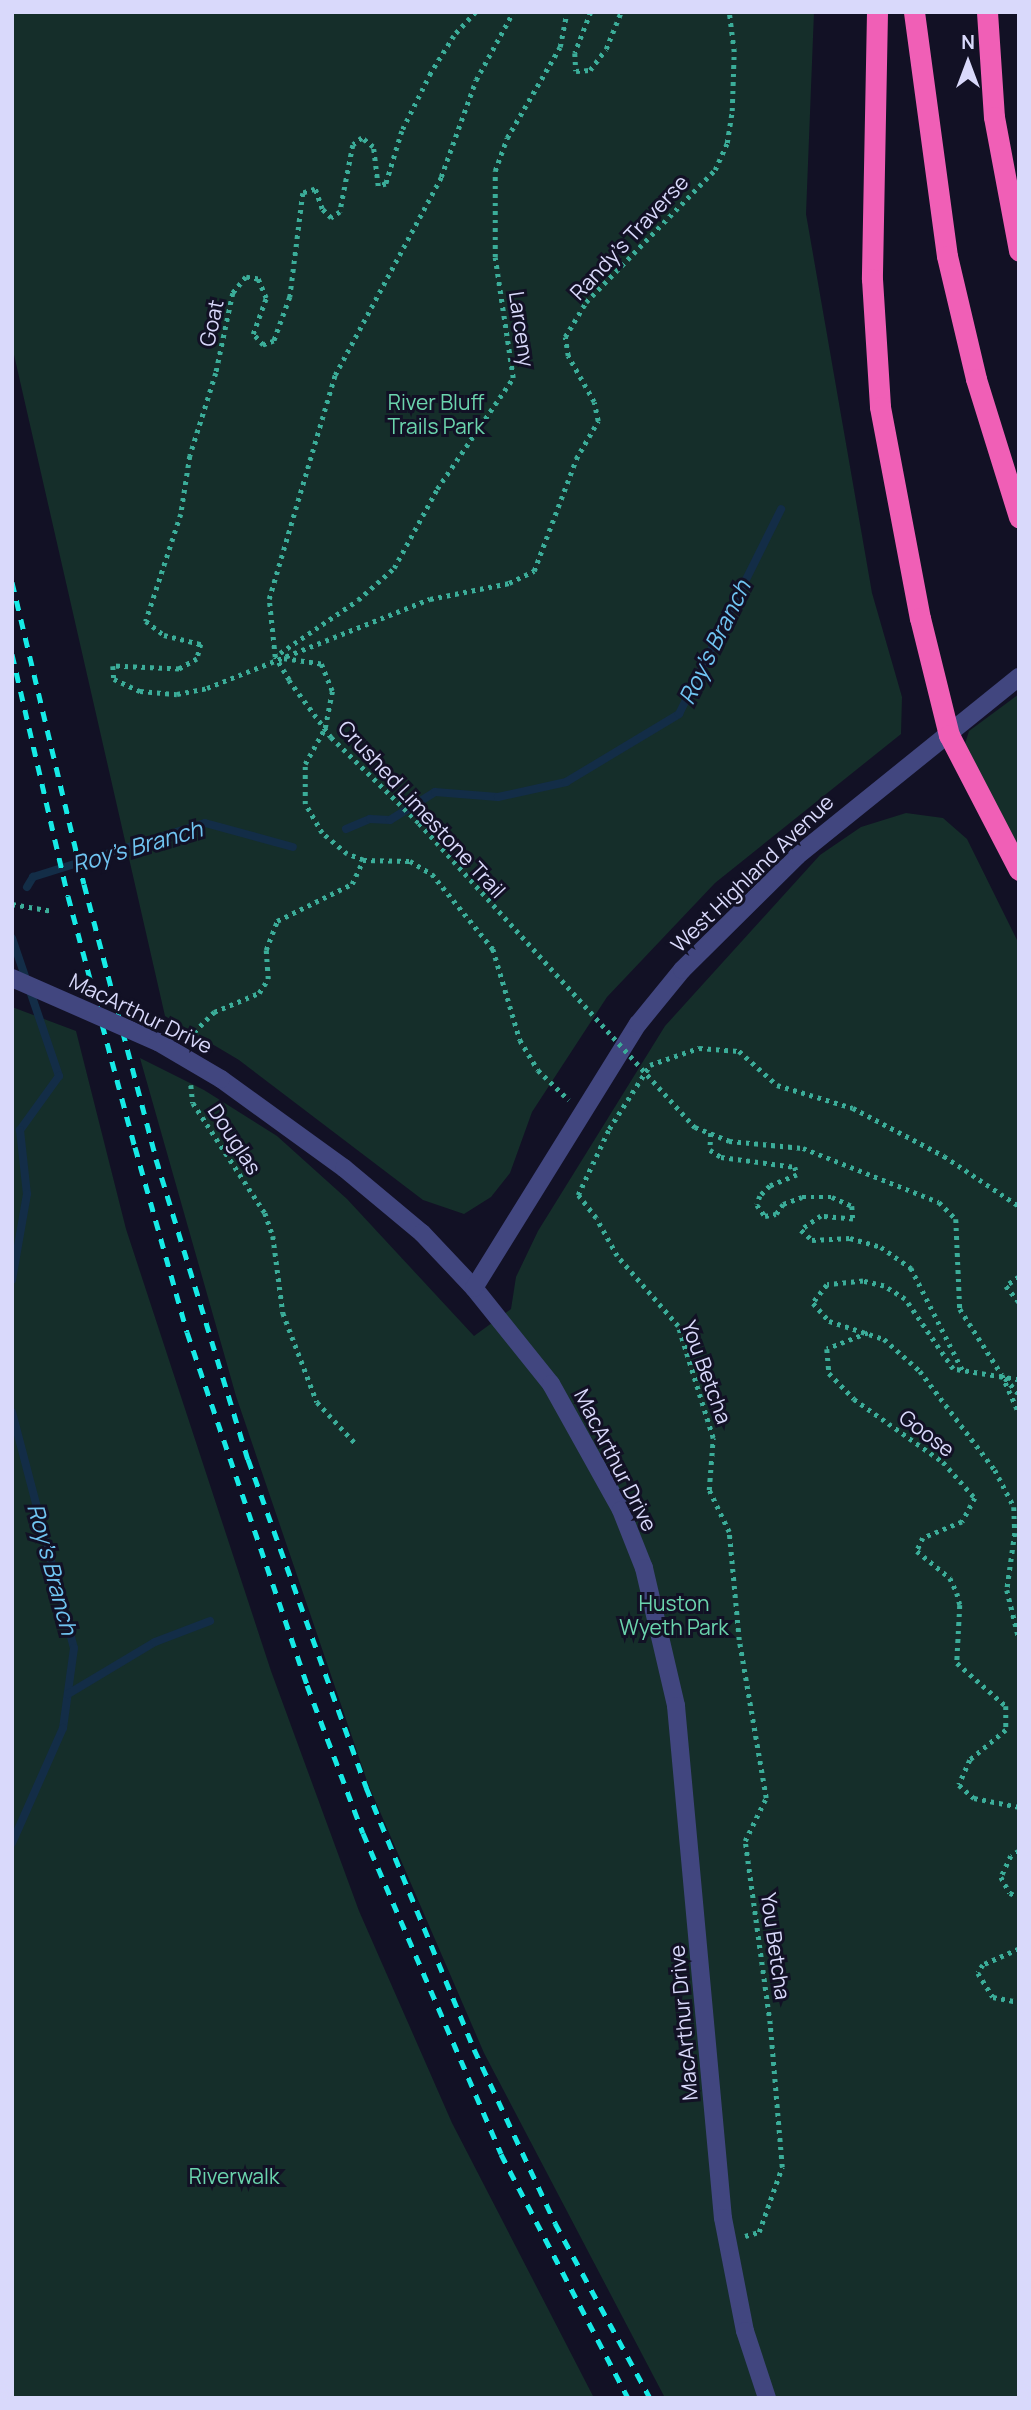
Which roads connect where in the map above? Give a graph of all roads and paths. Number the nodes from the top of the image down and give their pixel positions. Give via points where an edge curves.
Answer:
1 (476, 12) edge
2 (513, 12) edge
3 (567, 12) edge
4 (591, 12) edge
5 (621, 12) edge
6 (729, 12) edge
7 (877, 12) edge
8 (914, 12) edge
9 (987, 12) edge
10 (1019, 251) edge
11 (1019, 517) edge
12 (275, 657) junction
13 (1019, 677) edge
14 (325, 728) junction
15 (949, 735) junction
16 (363, 860) junction
17 (1019, 870) edge
18 (12, 904) edge
19 (52, 911) dead end
20 (12, 978) edge
21 (189, 1049) dead end
22 (191, 1076) dead end
23 (581, 1112) junction
24 (609, 1129) junction
25 (711, 1133) junction
26 (1019, 1206) edge
27 (1019, 1277) edge
28 (474, 1288) junction
29 (1019, 1302) edge
30 (869, 1333) junction
31 (963, 1372) junction
32 (1002, 1375) junction
33 (1019, 1380) edge
34 (1019, 1394) edge
35 (1019, 1413) edge
36 (357, 1445) dead end
37 (1019, 1639) edge
38 (1019, 1807) edge
39 (1019, 1851) edge
40 (1019, 1898) edge
41 (1019, 1949) edge
42 (1019, 2002) edge
43 (728, 2242) junction
44 (767, 2398) edge

1 - 12 path, Goat via 430,73 402,131 386,184 378,186 373,147 362,138 353,145 340,212 331,218 322,209 315,189 303,193 290,296 274,341 263,345 253,334 266,298 258,279 246,277 233,293 216,373 190,456 181,514 146,621 164,635 201,643 197,659 179,668 113,666 114,679 140,691 177,694 207,688
2 - 12 path, Crushed Limestone Trail via 476,80 441,177 335,375 269,599
3 - 12 path, Larceny via 560,47 508,138 495,171 494,244 513,378 437,489 394,568 358,600
4 - 5 path via 575,53 576,71 590,69 606,49
6 - 12 path, Randy's Traverse via 734,52 732,111 727,143 715,170 586,302 565,337 568,356 594,402 598,421 576,459 534,571 509,583 430,600
7 - 15 highway via 872,279 880,407 920,618
8 - 11 highway via 927,138 947,256 976,379
9 - 10 highway via 994,117
12 - 14 path, Crushed Limestone Trail, bridge
12 - 14 path via 321,664 332,691
13 - 15 street, West Highland Avenue
14 - 16 path via 305,764 305,804 322,832 347,854
14 - 25 path, Crushed Limestone Trail, bridge via 419,824 695,1127
15 - 17 highway
15 - 23 street, West Highland Avenue via 869,794 729,920 638,1024
16 - 21 path via 352,884 277,921 266,950 268,979 259,993 214,1012 188,1035
16 - 23 path via 410,861 432,874 493,950 520,1040 538,1070
18 - 19 path
20 - 28 street, MacArthur Drive, bridge via 158,1042 221,1079 344,1168 422,1233
22 - 36 path, Douglas via 193,1103 265,1213 273,1236 283,1313 317,1402
23 - 24 path
23 - 28 street, West Highland Avenue
24 - 26 path, You Betcha via 650,1065 699,1048 739,1051 776,1085 853,1108 944,1156
24 - 43 path, You Betcha via 578,1195 617,1256 678,1326 713,1438 709,1490 729,1532 738,1640 766,1798 745,1841 770,2024 782,2166 759,2232
25 - 31 path via 710,1150 721,1157 795,1167 797,1175 770,1186 760,1196 757,1205 765,1216 802,1197 832,1197 852,1206 853,1219 821,1216 800,1230 811,1240 850,1238 881,1247 911,1268
25 - 32 path, Crushed Limestone Trail via 729,1141 803,1148 939,1202 956,1219 960,1309
27 - 29 path via 1006,1286
28 - 43 street, MacArthur Drive via 551,1384 621,1510 644,1568 676,1706
30 - 31 path via 829,1321 814,1303 827,1285 863,1281 884,1286 905,1299 953,1369
30 - 37 path via 884,1339 920,1371 995,1469 1014,1507 1007,1590
30 - 38 path, Goose via 827,1349 829,1373 854,1399 943,1462 975,1498 962,1522 923,1538 917,1551 950,1578 957,1592 957,1663 1006,1706 1006,1730 970,1760 959,1785 974,1798
31 - 32 path
32 - 33 path
32 - 34 path
32 - 35 path, Crushed Limestone Trail
39 - 40 path via 1011,1856 1001,1877 1010,1893
41 - 42 path via 983,1965 978,1973 993,1997
43 - 44 street, MacArthur Drive via 745,2331

